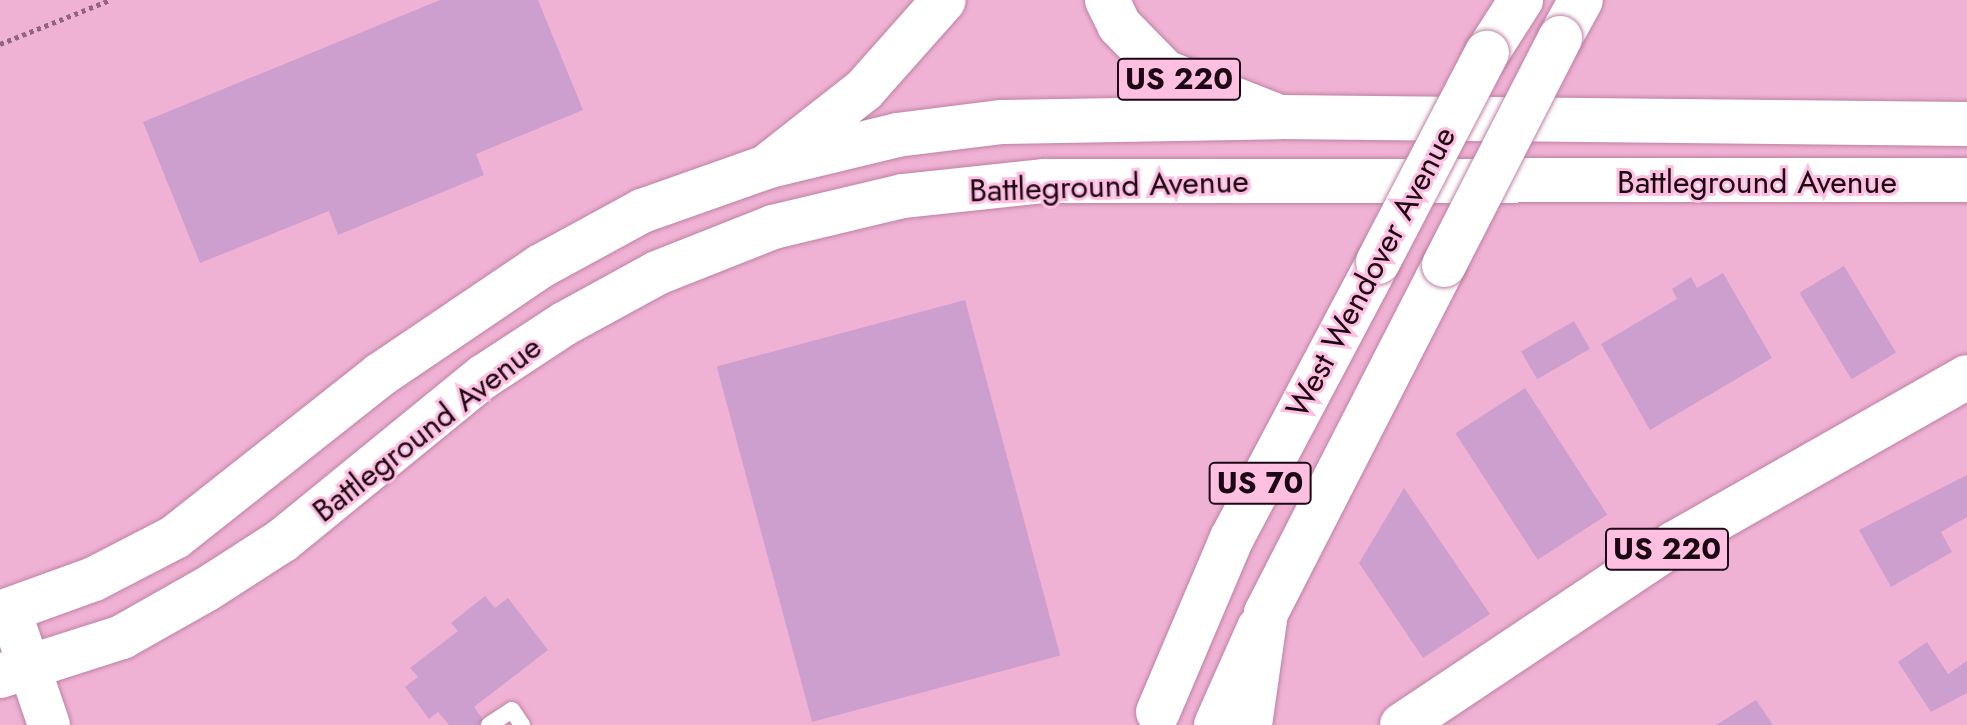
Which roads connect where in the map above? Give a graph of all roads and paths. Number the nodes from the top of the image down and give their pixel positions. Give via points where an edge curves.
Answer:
1 (110, 0) edge
2 (944, 0) edge
3 (1107, 0) edge
4 (1499, 0) edge
5 (1521, 0) edge
6 (1581, 0) edge
7 (0, 44) edge
8 (1487, 53) junction
9 (1280, 117) junction
10 (1967, 124) edge
11 (766, 167) junction
12 (1967, 180) edge
13 (1921, 181) junction
14 (1967, 210) edge
15 (1959, 376) edge
16 (5, 607) edge
17 (1266, 613) junction
18 (16, 672) edge
19 (1156, 718) edge
20 (49, 725) edge
21 (489, 725) edge
22 (522, 725) edge
23 (1216, 725) edge
24 (1250, 725) edge
25 (1402, 725) edge

1 - 7 path
2 - 11 main road via 864,90
3 - 9 main road, US 220 via 1119,25 1165,72
4 - 8 main road
5 - 8 main road, West Wendover Avenue / US 70
6 - 17 main road, West Wendover Avenue / US 70, bridge
8 - 19 main road, West Wendover Avenue / US 70, bridge via 1232,538
9 - 10 main road, Battleground Avenue / US 220
9 - 11 main road, Battleground Avenue via 1002,122 897,135
11 - 16 main road, Battleground Avenue via 642,211 541,266 380,375 175,537 94,579
12 - 13 main road, Battleground Avenue
13 - 14 main road
13 - 18 main road, Battleground Avenue via 1044,181 903,196 773,227 657,273 564,324 483,377 262,554 122,637
15 - 25 main road, US 220 via 1675,543
16 - 18 street
17 - 23 main road, West Wendover Avenue / US 70
17 - 24 main road
18 - 20 street
21 - 22 lane via 512,710

